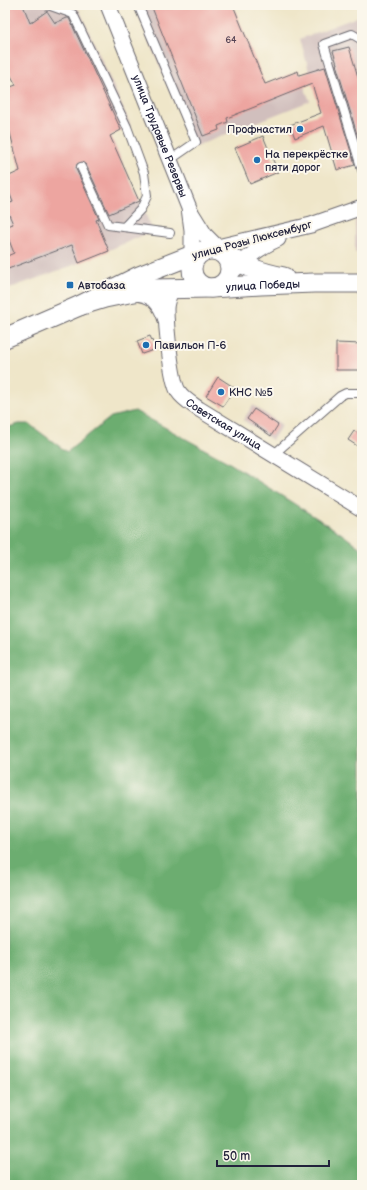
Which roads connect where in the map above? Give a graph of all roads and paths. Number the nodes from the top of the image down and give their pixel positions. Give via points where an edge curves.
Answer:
1 (48, 5) edge
2 (108, 5) edge
3 (138, 5) edge
4 (362, 40) edge
5 (170, 160) junction
6 (81, 167) dead end
7 (362, 170) edge
8 (362, 207) edge
9 (189, 208) junction
10 (311, 225) junction
11 (124, 227) junction
12 (170, 233) dead end
13 (206, 255) junction
14 (236, 269) junction
15 (314, 283) junction
16 (362, 283) edge
17 (172, 288) junction
18 (211, 288) junction
19 (129, 293) junction
20 (79, 306) junction
21 (167, 322) junction
22 (5, 338) edge
23 (362, 393) edge
24 (273, 455) junction
25 (362, 509) edge

1 - 11 lane via 73,14 126,127 144,173 147,196 141,209
2 - 5 street, улица Трудовые Резервы
3 - 5 lane via 196,142
4 - 7 lane via 352,34 324,44
5 - 9 street, улица Трудовые Резервы
6 - 11 lane via 108,225
8 - 10 street, улица Розы Люксембург
9 - 13 street, улица Трудовые Резервы via 192,230
9 - 13 street via 205,235
10 - 13 street, улица Розы Люксембург
10 - 14 street via 262,247
11 - 12 lane
13 - 14 street via 228,258 231,266
13 - 18 street via 195,280 202,286
13 - 20 street, улица Розы Люксембург via 140,276
14 - 15 street, улица Победы
14 - 18 street via 226,282
15 - 16 street, улица Победы
15 - 18 street, улица Победы
17 - 18 street, улица Розы Люксембург
17 - 19 street, улица Розы Люксембург
17 - 21 street, Советская улица via 166,308
19 - 20 street, улица Розы Люксембург
19 - 21 street via 143,293 155,300
20 - 22 street, улица Розы Люксембург
21 - 24 street, Советская улица via 172,374 178,392 199,409
23 - 24 lane via 346,393 340,396
24 - 25 street, Советская улица

